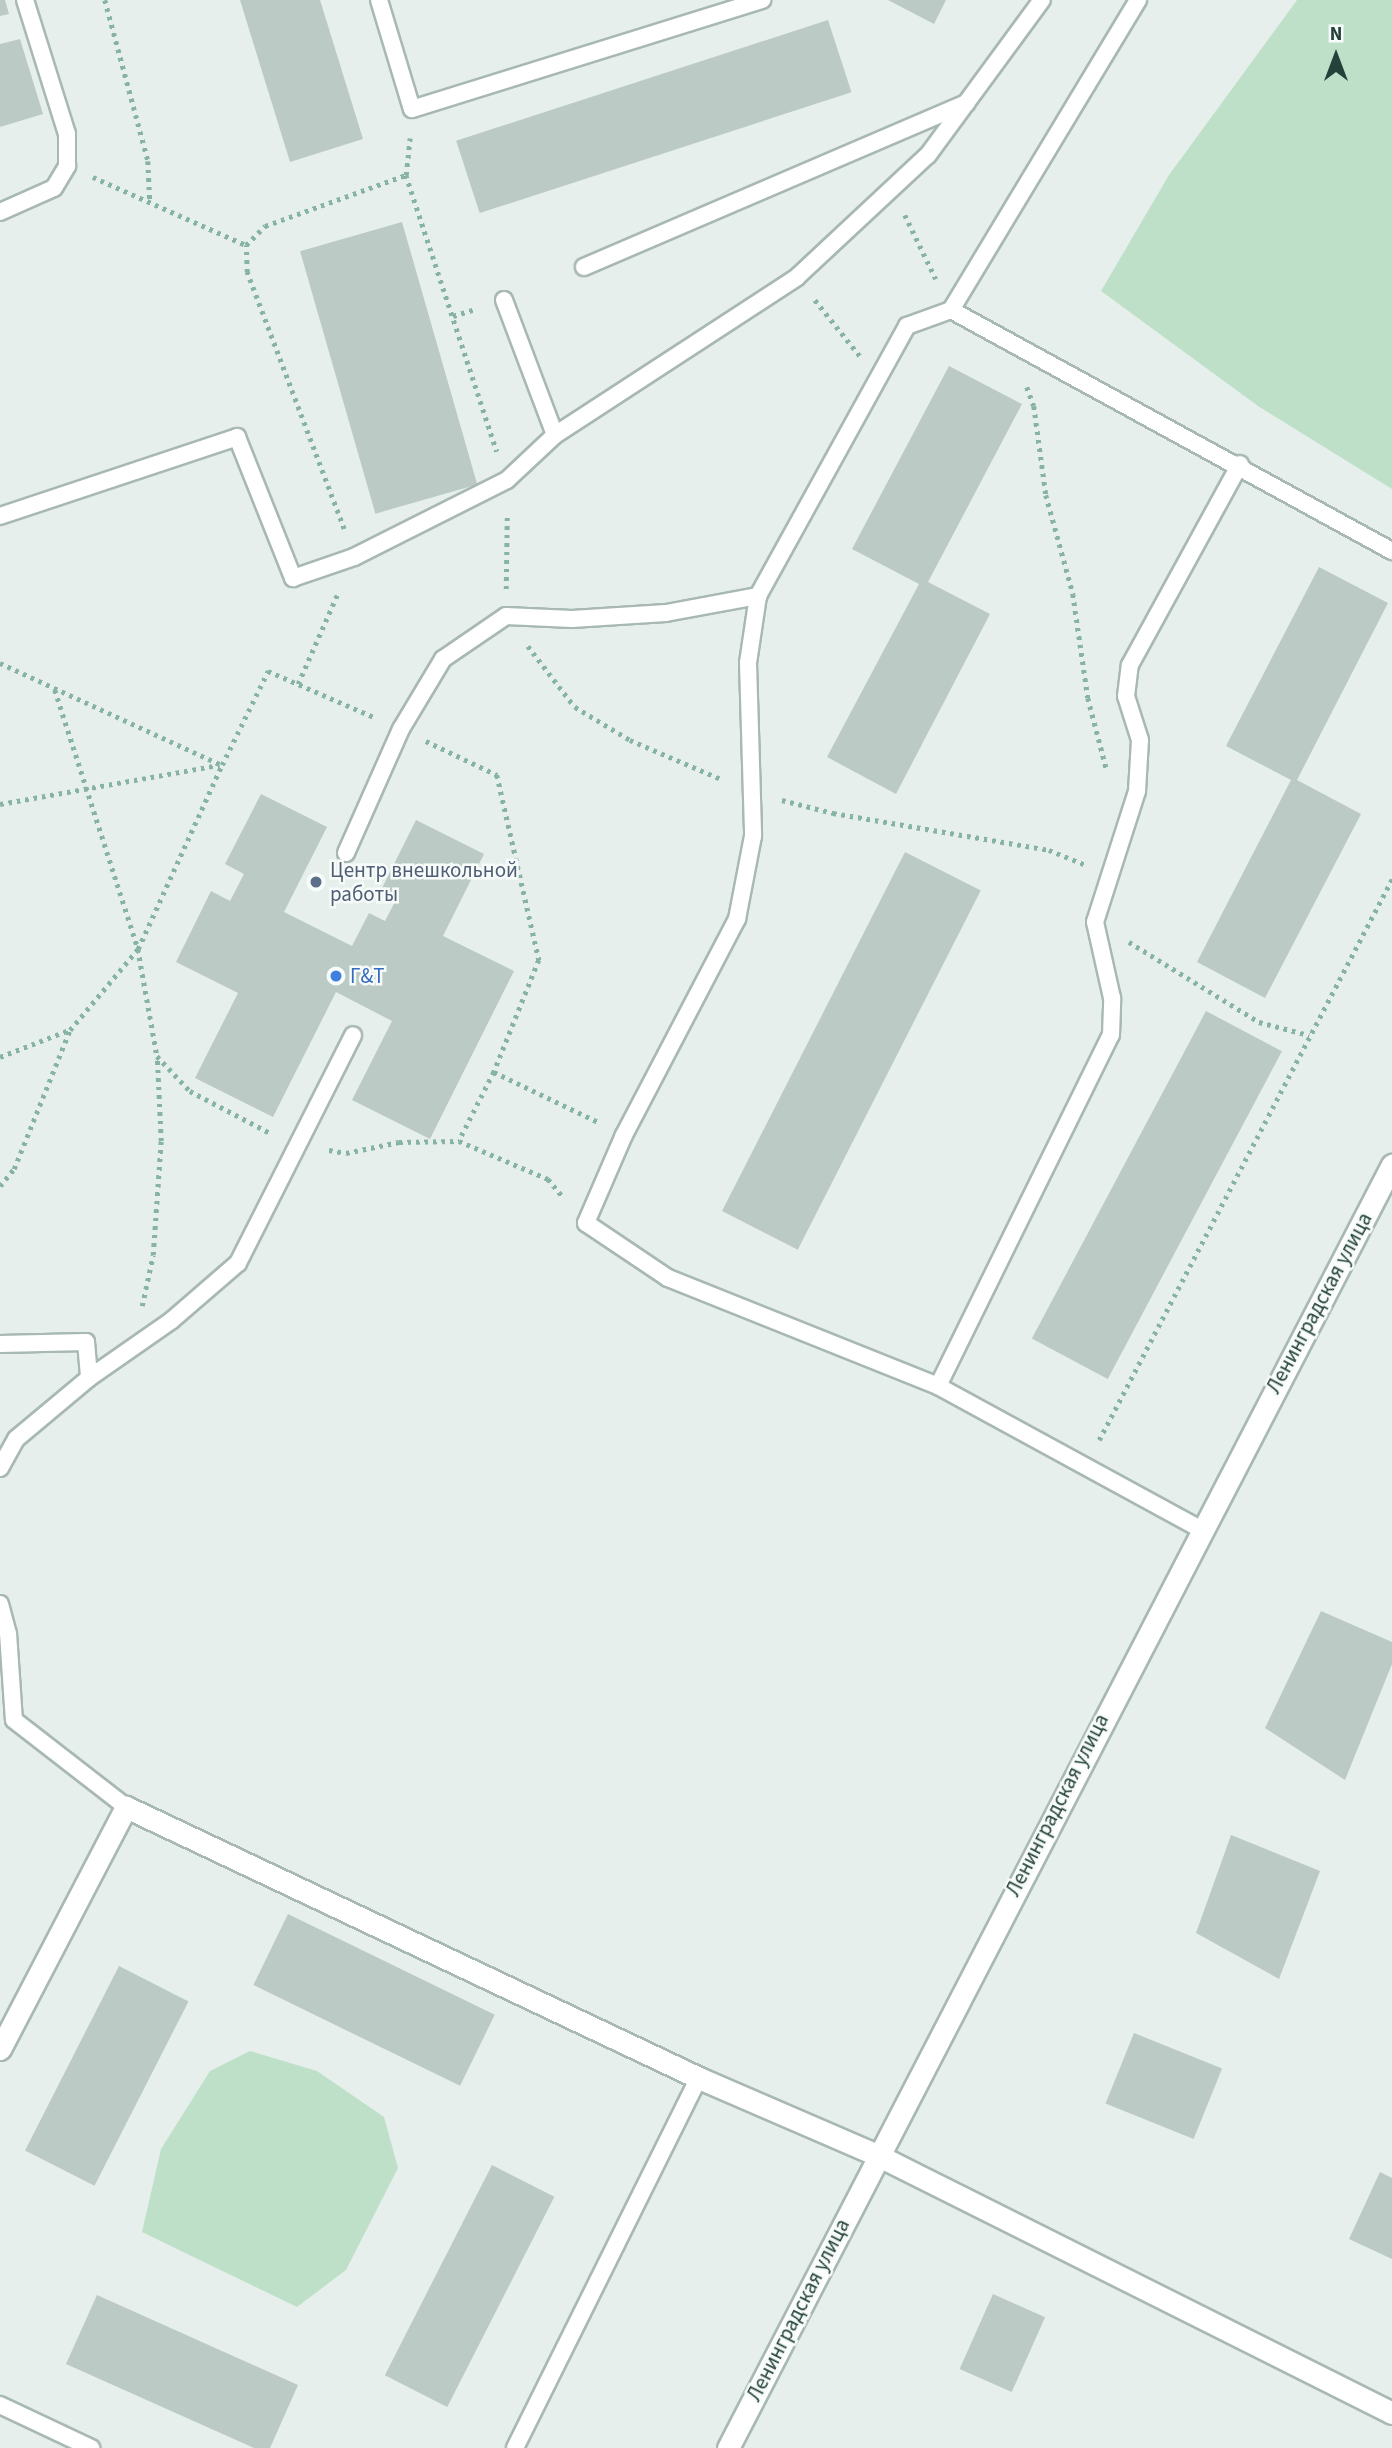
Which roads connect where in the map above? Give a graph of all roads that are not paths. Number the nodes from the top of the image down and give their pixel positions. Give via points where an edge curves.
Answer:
1 (25, 0) edge
2 (379, 0) edge
3 (762, 0) edge
4 (1042, 0) edge
5 (1138, 0) edge
6 (968, 102) junction
7 (0, 212) edge
8 (584, 267) dead end
9 (504, 300) dead end
10 (951, 310) junction
11 (555, 435) junction
12 (1240, 464) junction
13 (0, 516) edge
14 (1392, 551) edge
15 (758, 596) junction
16 (346, 853) dead end
17 (353, 1035) dead end
18 (1392, 1165) edge
19 (0, 1344) edge
20 (89, 1378) junction
21 (938, 1386) junction
22 (0, 1468) edge
23 (1200, 1529) junction
24 (0, 1604) edge
25 (0, 1709) edge
26 (14, 1720) junction
27 (126, 1807) junction
28 (0, 2049) edge
29 (699, 2078) junction
30 (877, 2155) junction
31 (0, 2404) edge
32 (1392, 2413) edge
33 (91, 2448) edge
34 (515, 2448) edge
35 (728, 2448) edge

1 - 7 lane via 66,134 67,166 54,188
2 - 3 lane via 412,109
4 - 6 lane
5 - 10 lane
6 - 8 lane
6 - 11 lane via 929,155 797,277
9 - 11 lane
10 - 12 lane
10 - 15 lane via 907,326
11 - 13 lane via 507,480 354,557 293,578 237,437
12 - 14 lane
12 - 21 lane via 1130,665 1126,696 1140,740 1137,791 1095,922 1112,998 1111,1035
15 - 16 lane via 666,613 572,619 506,617 443,659 401,729
15 - 21 lane via 748,663 753,836 737,919 624,1135 586,1223 668,1278
17 - 20 lane via 238,1263
18 - 23 street, Ленинградская улица
19 - 20 lane via 86,1342
20 - 22 lane via 16,1439
21 - 23 lane
23 - 30 street, Ленинградская улица
24 - 26 lane via 8,1633
25 - 26 lane
26 - 27 lane
27 - 28 street
27 - 29 street
29 - 30 street
29 - 34 lane
30 - 32 street
30 - 35 street, Ленинградская улица
31 - 33 lane

